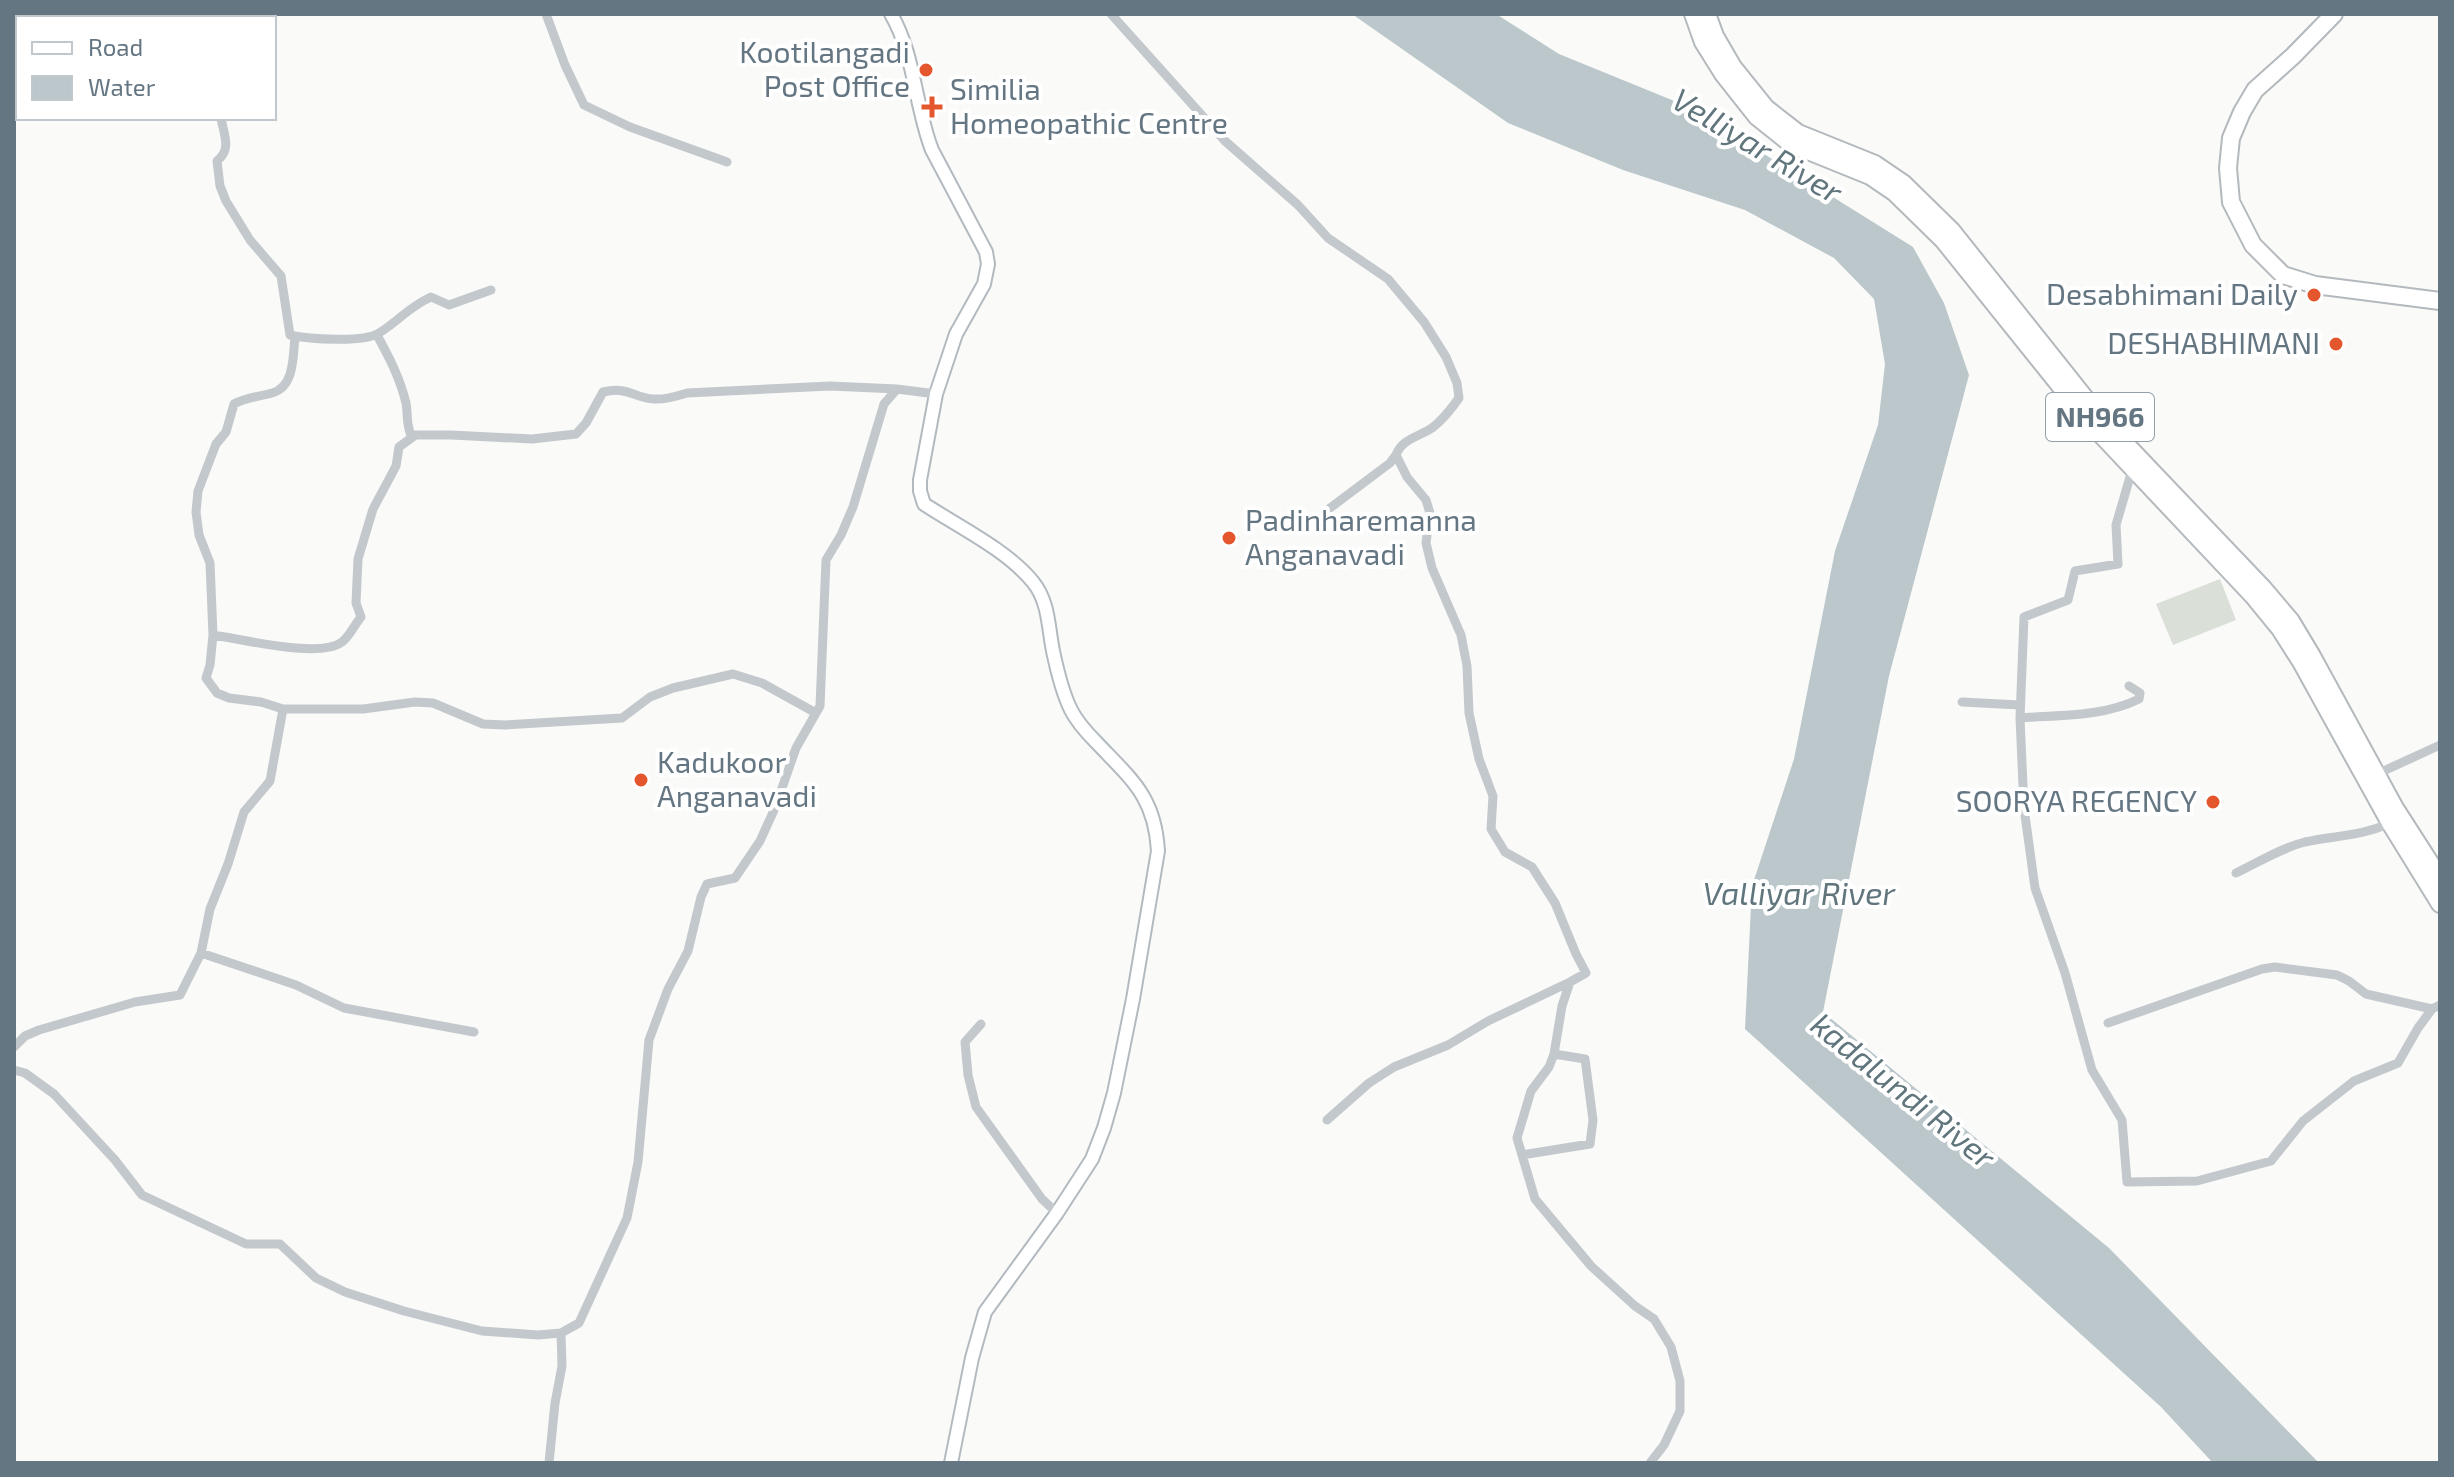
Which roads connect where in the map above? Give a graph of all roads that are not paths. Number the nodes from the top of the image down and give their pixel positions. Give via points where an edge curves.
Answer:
1 (546, 14) edge
2 (891, 14) edge
3 (1111, 14) edge
4 (1693, 14) edge
5 (1707, 14) edge
6 (2334, 14) edge
7 (221, 120) edge
8 (727, 162) dead end
9 (491, 290) dead end
10 (2440, 301) edge
11 (377, 335) junction
12 (295, 336) junction
13 (897, 389) junction
14 (936, 394) junction
15 (414, 436) junction
16 (1396, 455) junction
17 (2132, 470) junction
18 (1330, 508) dead end
19 (213, 635) junction
20 (2129, 686) dead end
21 (1962, 702) dead end
22 (2020, 705) junction
23 (283, 709) junction
24 (816, 713) junction
25 (2020, 718) junction
26 (2440, 745) edge
27 (2377, 774) junction
28 (2390, 823) junction
29 (2236, 873) dead end
30 (2440, 878) edge
31 (2440, 904) edge
32 (201, 953) junction
33 (1570, 982) junction
34 (2436, 1007) edge
35 (2108, 1023) dead end
36 (981, 1024) dead end
37 (474, 1032) dead end
38 (14, 1047) edge
39 (1554, 1054) junction
40 (14, 1070) edge
41 (1327, 1120) dead end
42 (1522, 1155) junction
43 (1057, 1213) junction
44 (561, 1333) junction
45 (549, 1463) edge
46 (951, 1463) edge
47 (1650, 1463) edge

1 - 8 street via 584,105
2 - 14 main road via 929,142 988,264
3 - 16 street via 1225,141 1328,238 1388,279 1424,322 1446,357 1459,398 1431,428 1400,445
4 - 17 highway, NH966 via 1703,42 1757,117 1791,144 1870,176 1895,193 1943,240
5 - 27 highway, NH966 via 1733,67 1766,108 1798,133 1875,164 1903,183 1952,231 2101,418 2291,621
6 - 10 highway via 2255,90 2242,112 2231,138 2231,202 2253,245 2283,275 2315,285
7 - 12 street via 227,149 217,161 220,186 250,240 281,276 288,331
9 - 11 street via 449,305 431,297
11 - 12 street
11 - 15 street via 400,381 407,427
12 - 19 street via 290,377 275,393 234,404 198,491 199,535 210,563
13 - 14 street
13 - 15 street via 814,386 687,393 653,400 619,388 603,392 576,434 532,439
13 - 24 street via 884,404 853,507 826,560
14 - 43 main road via 920,480 924,504 1020,567 1035,585 1047,606 1071,710 1137,786 1156,827 1150,905 1114,1093 1092,1159
15 - 19 street via 399,447 396,466 373,509 358,559 356,603 361,617 342,642 304,649
16 - 18 street
16 - 33 street via 1426,500 1432,568 1461,635 1469,713 1493,796 1491,829 1505,852 1532,867 1555,903 1586,973
17 - 22 street via 2116,525 2118,564 2075,571 2068,600 2024,617
17 - 28 highway, NH966 via 2280,629
19 - 23 street via 206,678 217,693
20 - 25 street via 2140,693 2128,705
21 - 22 street
22 - 25 street
23 - 24 street via 363,709 415,702 433,703 483,724 622,718 650,697 733,674 762,683
23 - 32 street via 270,781 244,812 210,909
24 - 44 street via 751,855 735,878 707,884 701,897 688,951 649,1040 638,1162 627,1218 579,1323
25 - 34 street via 2035,888 2092,1070 2122,1120 2127,1182 2197,1181 2271,1161 2303,1121 2354,1081 2398,1063
26 - 27 street
27 - 30 highway, NH966
28 - 29 street via 2370,832 2289,847
28 - 31 highway, NH966
32 - 37 street via 296,985 344,1008
32 - 38 street via 180,995 135,1002 39,1030
33 - 39 street
33 - 41 street via 1394,1067
34 - 35 street via 2366,994 2337,975 2275,967
36 - 43 street via 965,1042 976,1107
39 - 42 street via 1524,1112 1517,1138
39 - 42 street via 1585,1059 1593,1120 1590,1144
40 - 44 street via 54,1094 142,1195 161,1205 246,1244 280,1244 316,1278 404,1311 482,1331
42 - 47 street via 1535,1199 1591,1266 1654,1319 1671,1347 1680,1381 1680,1411
43 - 46 main road via 985,1312
44 - 45 street via 562,1366

